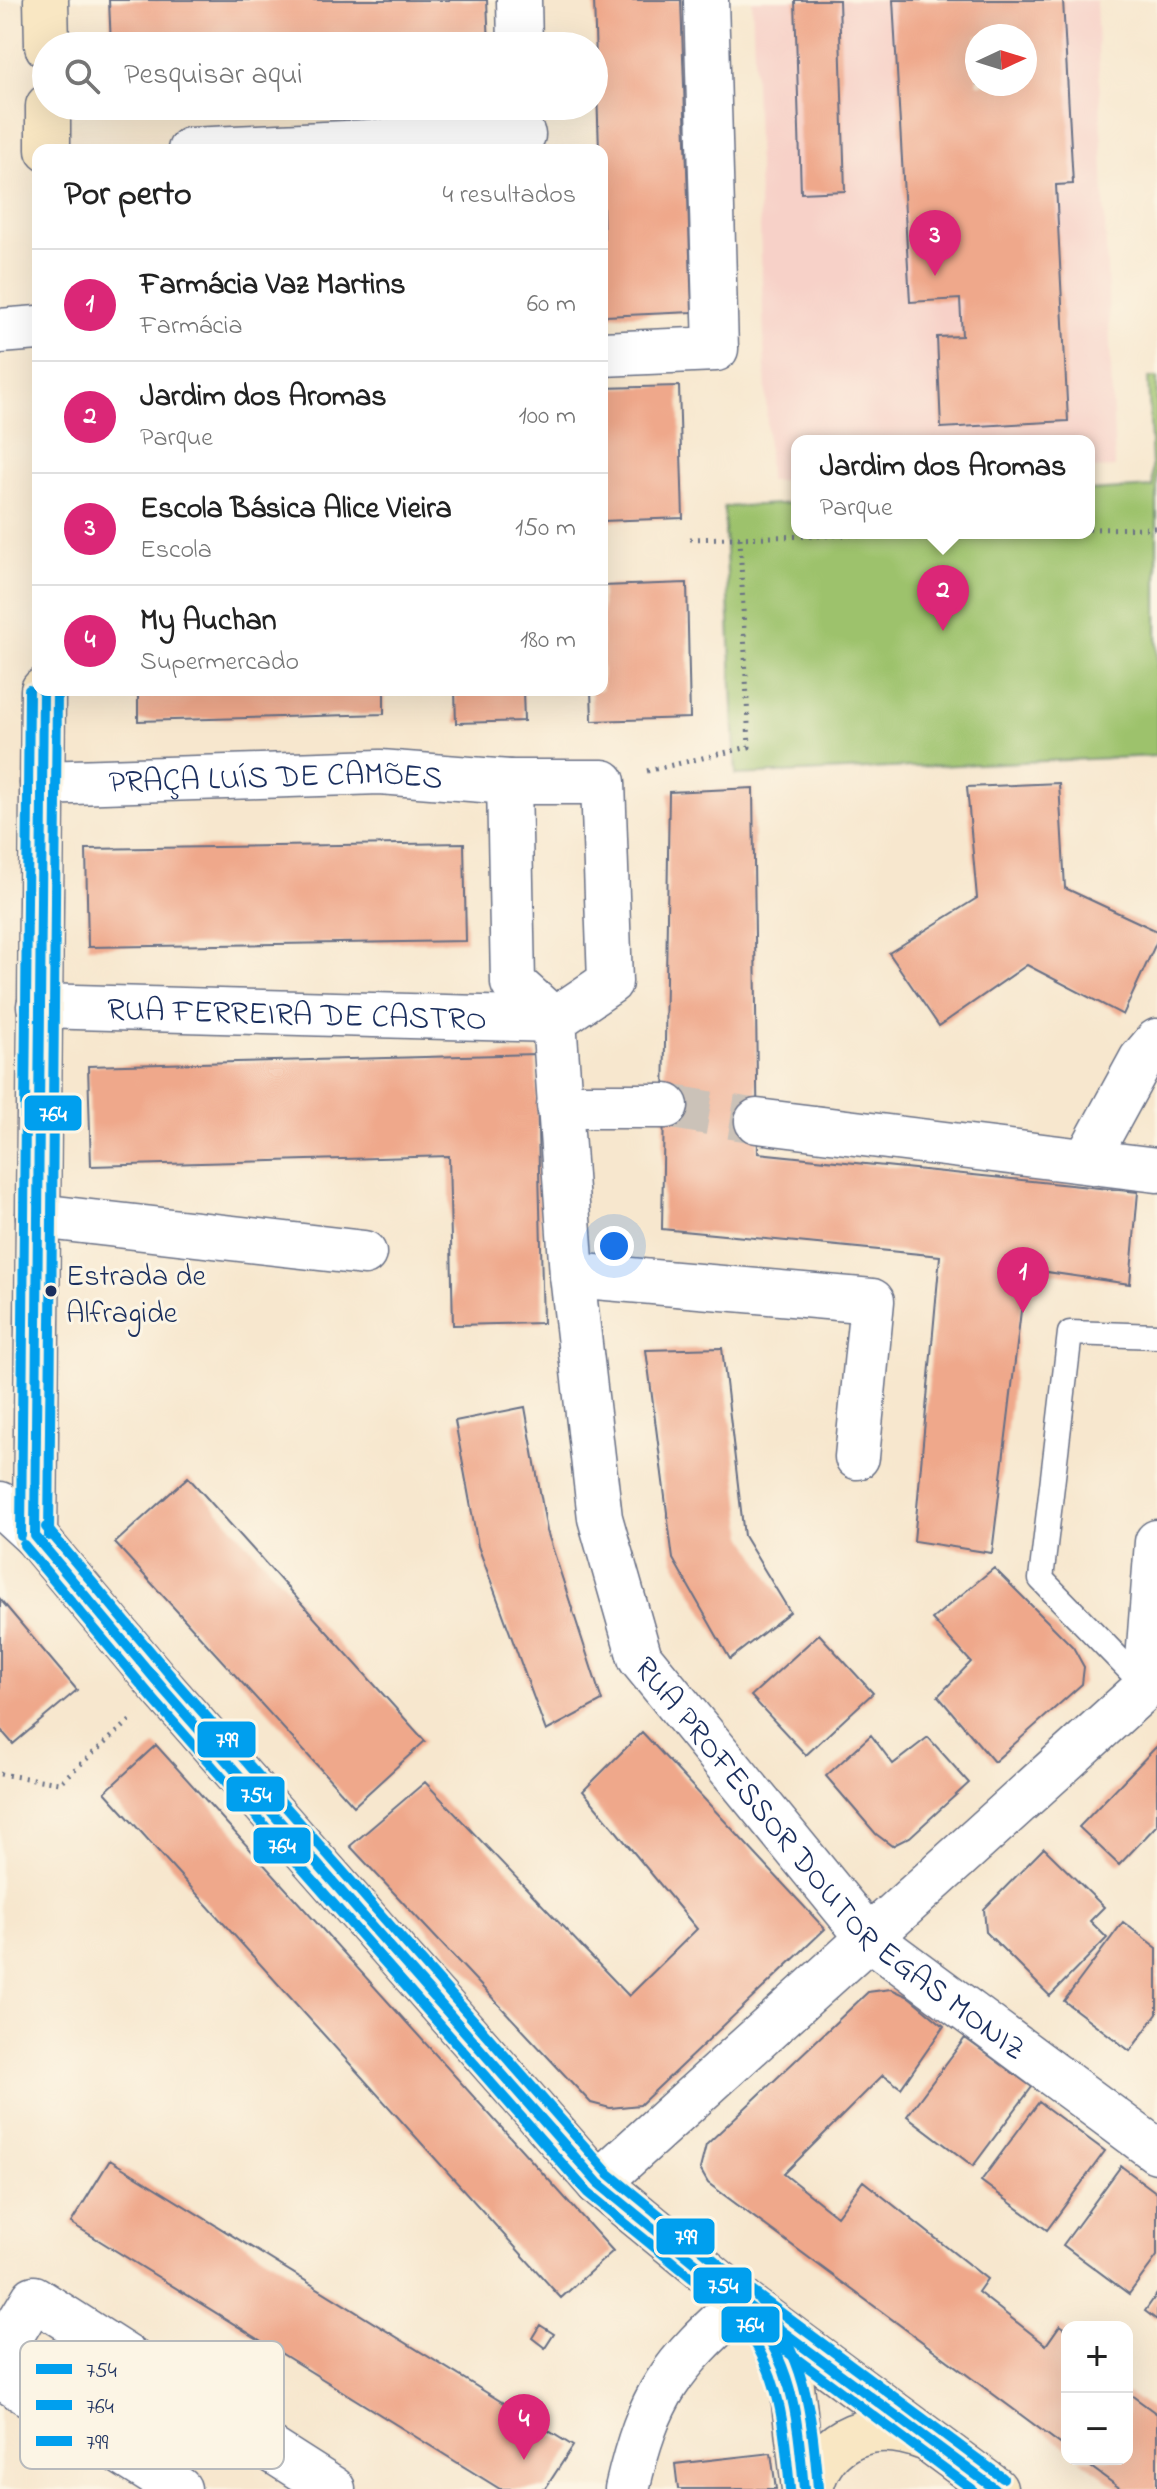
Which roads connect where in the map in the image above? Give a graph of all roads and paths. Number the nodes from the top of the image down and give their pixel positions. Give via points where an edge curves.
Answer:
1 (46, 0) edge
2 (519, 0) edge
3 (706, 0) edge
4 (47, 32) edge
5 (520, 32) edge
6 (48, 120) edge
7 (523, 130) edge
8 (48, 144) edge
9 (290, 144) edge
10 (32, 328) edge
11 (0, 331) edge
12 (608, 354) edge
13 (1157, 528) edge
14 (1095, 529) edge
15 (791, 537) edge
16 (740, 538) junction
17 (690, 539) dead end
18 (43, 696) edge
19 (509, 782) junction
20 (603, 782) junction
21 (42, 783) junction
22 (39, 1006) junction
23 (554, 1020) junction
24 (1157, 1041) edge
25 (559, 1106) junction
26 (666, 1106) tunnel mouth
27 (757, 1121) tunnel mouth
28 (1086, 1161) junction
29 (1157, 1170) edge
30 (38, 1216) junction
31 (364, 1253) dead end
32 (572, 1275) junction
33 (1157, 1336) edge
34 (857, 1457) dead end
35 (0, 1504) edge
36 (35, 1536) junction
37 (1157, 1542) edge
38 (165, 1691) junction
39 (1152, 1691) edge
40 (0, 1774) edge
41 (869, 1938) junction
42 (1157, 2151) edge
43 (598, 2183) junction
44 (743, 2302) junction
45 (101, 2341) edge
46 (0, 2354) edge
47 (0, 2376) edge
48 (20, 2389) edge
49 (936, 2446) junction
50 (284, 2458) edge
51 (147, 2469) edge
52 (179, 2489) edge
53 (333, 2489) edge
54 (627, 2489) edge
55 (804, 2489) edge
56 (811, 2489) edge
57 (995, 2489) edge

1 - 4 street
2 - 5 street
3 - 12 street via 716,349
6 - 8 street
7 - 9 street
10 - 11 street
13 - 14 path
15 - 16 path
16 - 17 path
16 - 20 path via 749,747
18 - 21 street
19 - 20 street
19 - 21 street, PRAÇA LUÍS DE CAMÕES via 380,772
19 - 23 street via 513,983
20 - 23 street via 610,982
21 - 22 street
22 - 23 street, RUA FERREIRA DE CASTRO
22 - 30 street
23 - 25 street, RUA PROFESSOR DOUTOR EGAS MONIZ
24 - 28 street via 1141,1060
25 - 26 street
25 - 32 street, RUA PROFESSOR DOUTOR EGAS MONIZ
27 - 28 street
28 - 29 street
30 - 31 street
30 - 36 street
32 - 34 street via 872,1301
32 - 41 street, RUA PROFESSOR DOUTOR EGAS MONIZ via 600,1518 640,1658
33 - 39 lane via 1070,1333 1041,1579
35 - 36 street
36 - 38 street
37 - 39 street
38 - 40 path via 59,1783
38 - 43 street
39 - 41 street
41 - 42 street, RUA PROFESSOR DOUTOR EGAS MONIZ
41 - 43 street
43 - 44 street
44 - 49 street
44 - 54 street via 676,2365 640,2432
44 - 55 street via 766,2326 791,2378
45 - 46 street via 34,2298
47 - 48 street
49 - 56 street via 908,2433 871,2430 850,2435 818,2464
49 - 57 street
50 - 53 street
51 - 52 street

